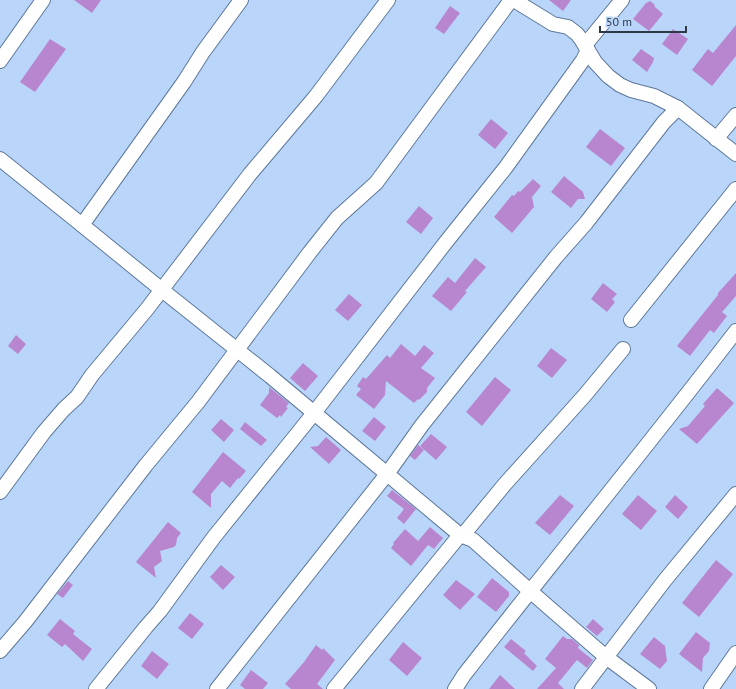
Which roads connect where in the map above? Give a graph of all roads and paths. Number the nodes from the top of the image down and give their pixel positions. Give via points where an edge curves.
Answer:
1 (43, 0) edge
2 (241, 0) edge
3 (388, 0) edge
4 (513, 0) edge
5 (622, 0) edge
6 (586, 47) junction
7 (0, 61) edge
8 (678, 108) junction
9 (736, 115) edge
10 (716, 139) junction
11 (736, 154) edge
12 (0, 159) edge
13 (736, 189) edge
14 (82, 225) junction
15 (162, 290) junction
16 (631, 320) dead end
17 (736, 331) edge
18 (623, 349) dead end
19 (237, 350) junction
20 (314, 414) junction
21 (387, 474) junction
22 (0, 492) edge
23 (736, 494) edge
24 (461, 535) junction
25 (530, 591) junction
26 (0, 651) edge
27 (736, 653) edge
28 (606, 657) junction
29 (96, 689) edge
30 (217, 689) edge
31 (334, 689) edge
32 (455, 689) edge
33 (582, 689) edge
34 (649, 689) edge
35 (710, 689) edge

1 - 7 street
2 - 14 street
3 - 15 street via 316,96 255,168
4 - 6 street via 553,24 568,27 577,34
4 - 19 street via 376,183 337,218
5 - 6 street
6 - 8 street via 595,62 620,85 654,96
6 - 20 street via 583,60 506,167
8 - 10 street
8 - 21 street via 664,122 586,223 437,406
9 - 10 street
10 - 11 street
12 - 14 street
13 - 16 street
14 - 15 street
15 - 19 street
15 - 22 street via 77,397 44,432
17 - 25 street
18 - 24 street
19 - 20 street
19 - 26 street
20 - 21 street
20 - 29 street
21 - 24 street
21 - 30 street
23 - 28 street
24 - 25 street via 473,540
24 - 31 street
25 - 28 street
25 - 32 street
27 - 35 street
28 - 33 street
28 - 34 street

